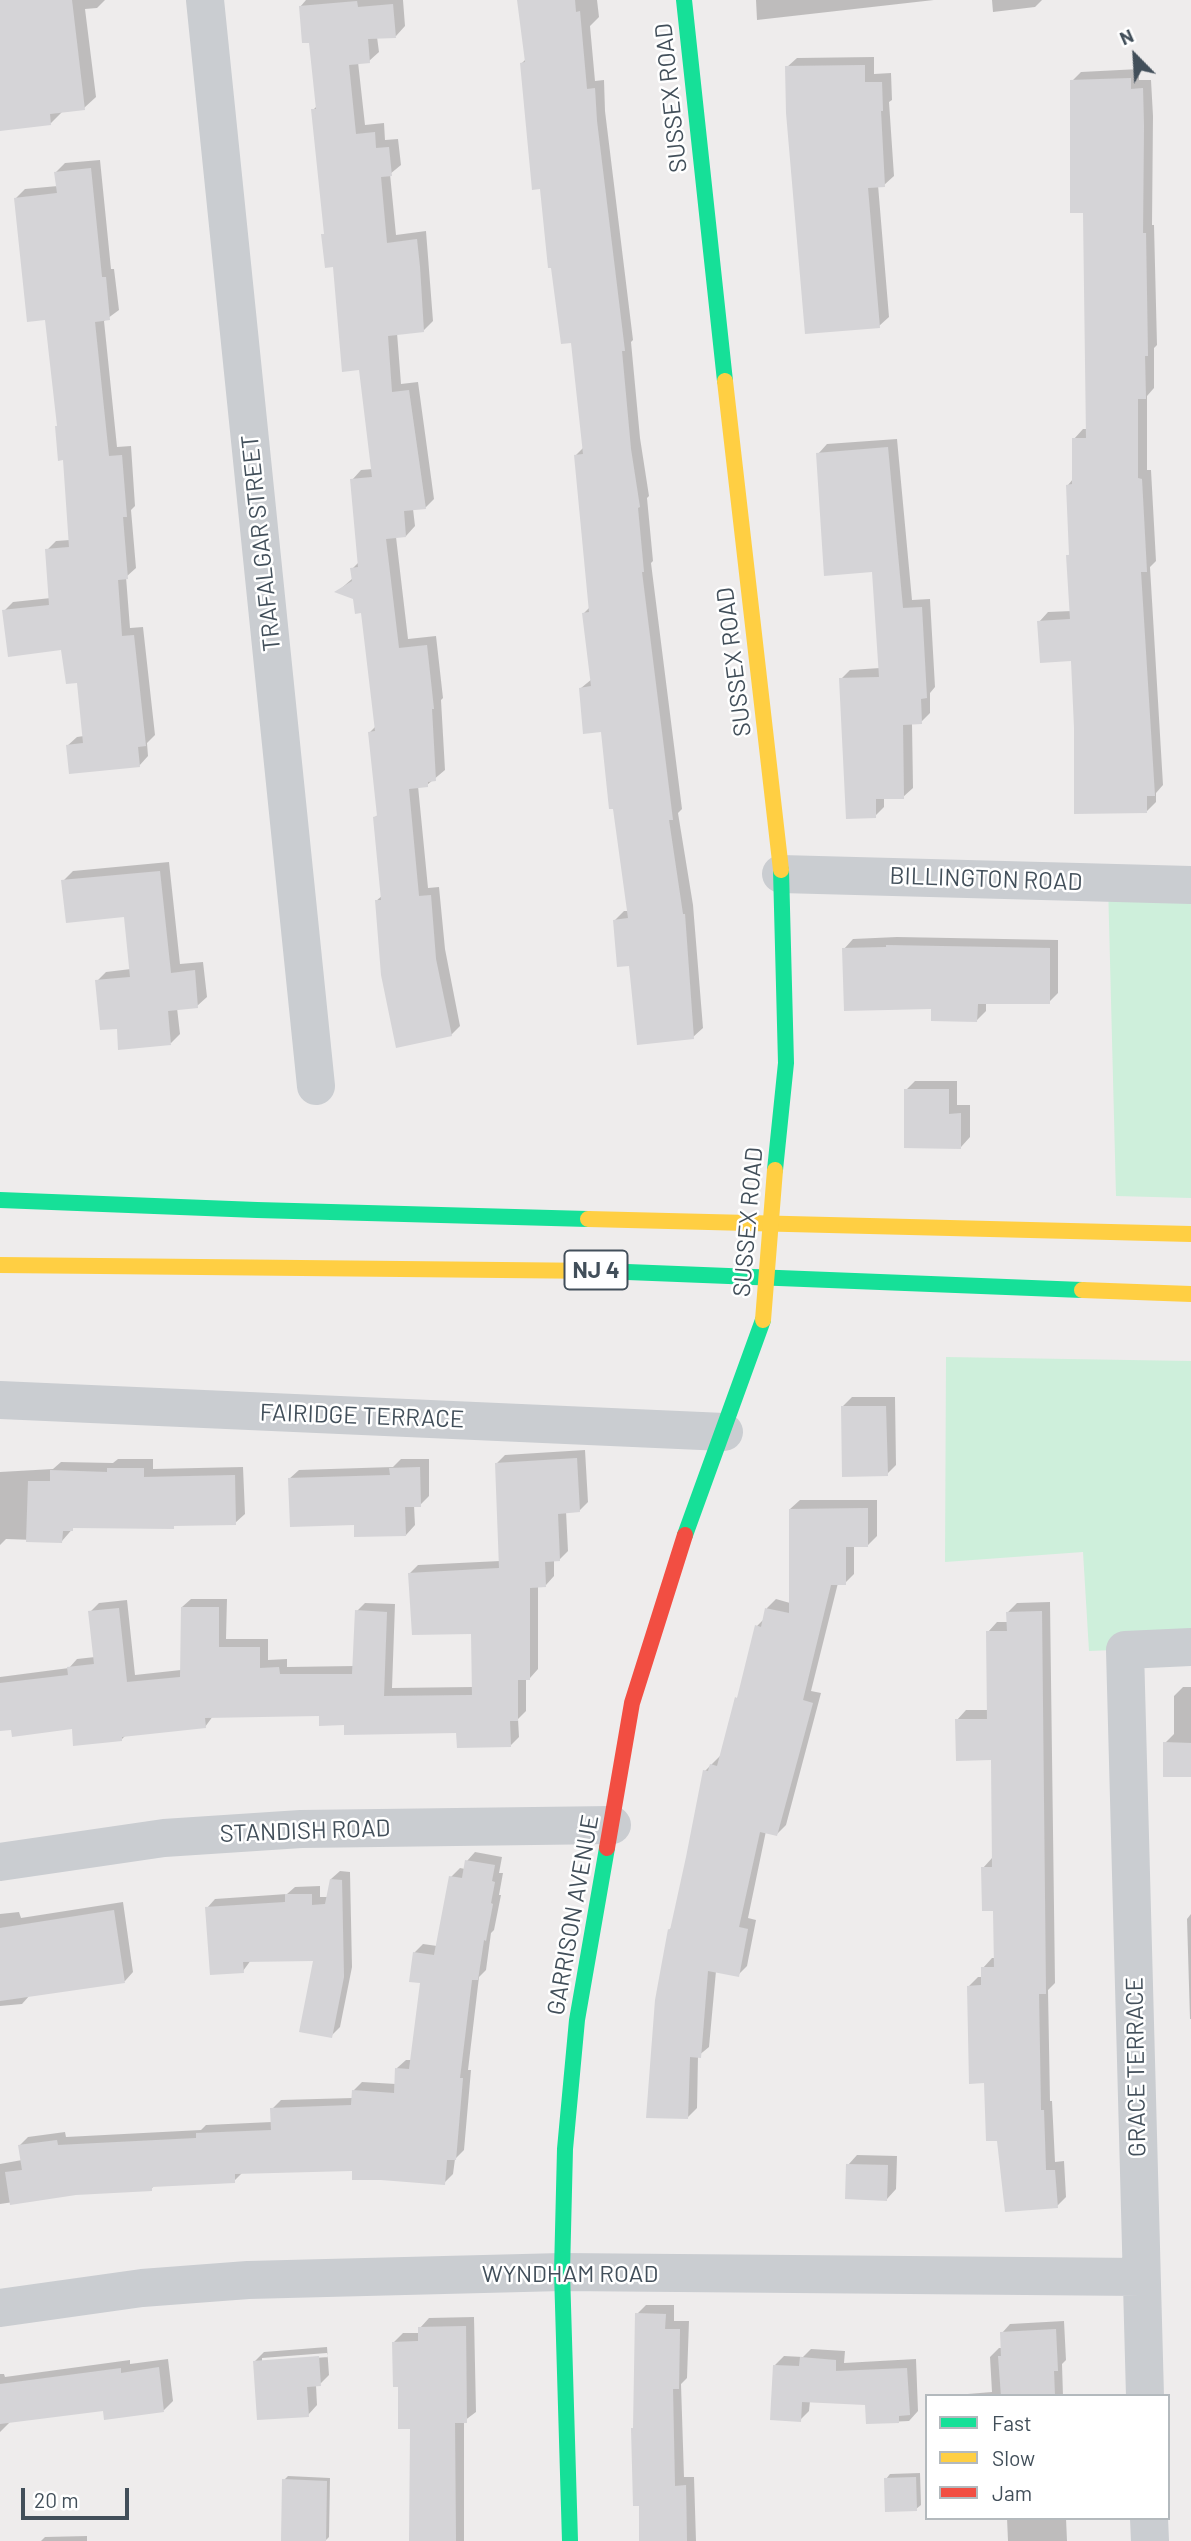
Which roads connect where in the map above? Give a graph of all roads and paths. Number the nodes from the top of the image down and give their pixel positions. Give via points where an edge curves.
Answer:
1 (205, 0) edge
2 (684, 0) edge
3 (781, 874) junction
4 (1191, 885) edge
5 (316, 1086) dead end
6 (0, 1200) edge
7 (1191, 1234) edge
8 (0, 1265) edge
9 (1191, 1294) edge
10 (763, 1320) joint
11 (0, 1400) edge
12 (724, 1432) junction
13 (1191, 1647) edge
14 (612, 1825) junction
15 (0, 1862) edge
16 (562, 2272) junction
17 (1141, 2277) junction
18 (0, 2308) edge
19 (1145, 2394) edge
20 (1149, 2520) edge
21 (570, 2541) edge
22 (1150, 2541) edge

1 - 5 street, TRAFALGAR STREET
2 - 3 main road, SUSSEX ROAD
3 - 4 street, BILLINGTON ROAD
3 - 10 main road, SUSSEX ROAD, bridge via 786,1063
6 - 7 main road, NJ 4
8 - 9 main road, NJ 4 via 550,1269
10 - 12 main road, GARRISON AVENUE
11 - 12 street, FAIRIDGE TERRACE
12 - 14 main road, GARRISON AVENUE via 674,1566 632,1703
13 - 17 street, GRACE TERRACE via 1125,1650
14 - 15 street, STANDISH ROAD via 301,1829 164,1838
14 - 16 main road, GARRISON AVENUE via 577,2020 565,2149
16 - 17 street, WYNDHAM ROAD
16 - 18 street, WYNDHAM ROAD via 248,2280 142,2288
16 - 21 main road, GARRISON AVENUE
17 - 19 street, GRACE TERRACE
20 - 22 street

